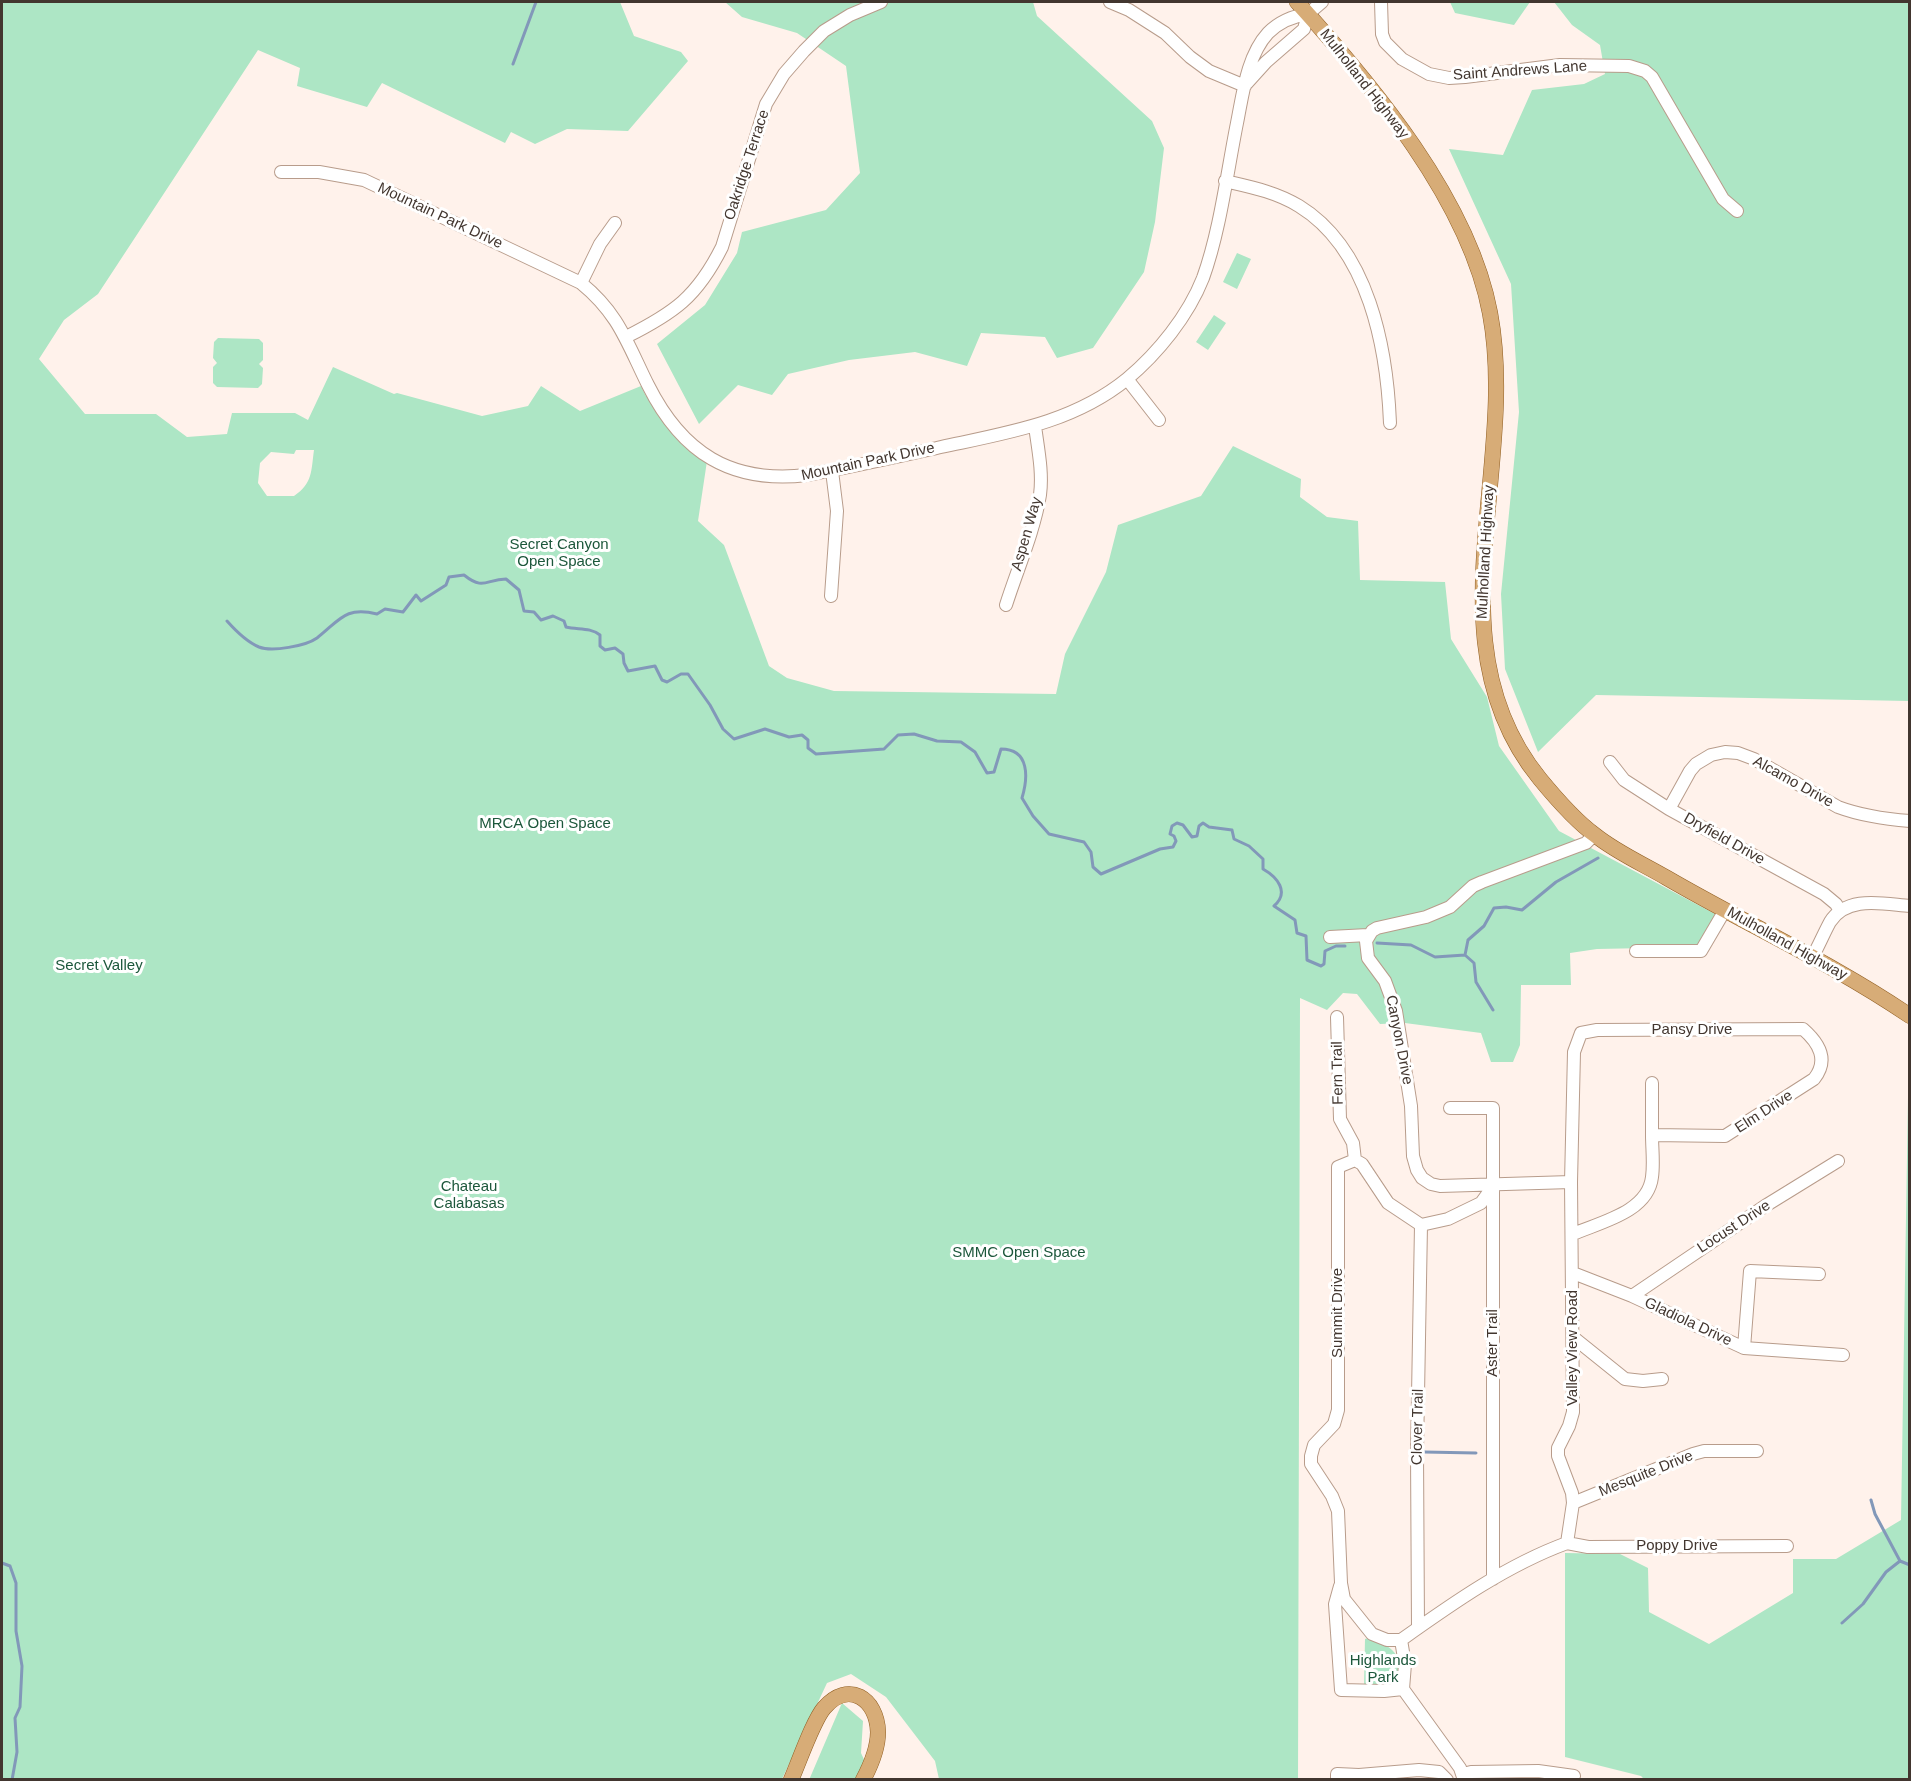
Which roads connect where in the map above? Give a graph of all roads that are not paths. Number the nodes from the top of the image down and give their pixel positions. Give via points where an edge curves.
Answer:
1 (881, 2) edge
2 (1110, 2) edge
3 (1297, 2) edge
4 (1322, 2) edge
5 (1381, 2) edge
6 (1308, 14) junction
7 (1267, 36) junction
8 (1279, 51) junction
9 (1245, 86) junction
10 (281, 172) dead end
11 (1225, 181) junction
12 (1737, 211) dead end
13 (615, 223) dead end
14 (581, 283) junction
15 (626, 338) junction
16 (1127, 379) junction
17 (1159, 420) dead end
18 (1390, 423) dead end
19 (1035, 426) junction
20 (832, 471) junction
21 (831, 596) dead end
22 (1006, 605) dead end
23 (1610, 762) dead end
24 (1669, 809) junction
25 (1910, 821) edge
26 (1594, 835) junction
27 (1910, 906) edge
28 (1725, 910) junction
29 (1840, 911) junction
30 (1368, 935) junction
31 (1330, 937) dead end
32 (1636, 951) dead end
33 (1813, 956) junction
34 (1910, 1016) edge
35 (1337, 1017) dead end
36 (1803, 1029) joint
37 (1581, 1033) joint
38 (1652, 1083) dead end
39 (1450, 1108) dead end
40 (1652, 1135) junction
41 (1355, 1160) junction
42 (1838, 1161) dead end
43 (1571, 1182) junction
44 (1494, 1185) junction
45 (1421, 1225) junction
46 (1573, 1234) junction
47 (1574, 1273) junction
48 (1819, 1274) dead end
49 (1632, 1296) junction
50 (1574, 1338) junction
51 (1744, 1348) junction
52 (1843, 1355) dead end
53 (1662, 1379) dead end
54 (1757, 1451) dead end
55 (1573, 1503) junction
56 (1567, 1543) junction
57 (1787, 1546) dead end
58 (1493, 1579) junction
59 (1341, 1583) junction
60 (1418, 1628) junction
61 (1401, 1640) junction
62 (1403, 1689) junction
63 (1574, 1776) dead end
64 (1337, 1777) edge
65 (1464, 1777) edge
66 (791, 1779) edge
67 (863, 1779) edge
68 (1447, 1779) edge

1 - 15 street, Oakridge Terrace via 824,31 784,74 766,104 722,247 710,270 680,306
2 - 9 street via 1166,33 1209,70
3 - 6 main road, Mulholland Highway
4 - 6 street
5 - 12 street, Saint Andrews Lane via 1385,42 1402,59 1429,74 1465,77 1560,65 1629,66 1645,71 1723,199
6 - 7 street, Mountain Park Drive via 1293,16
6 - 8 street via 1304,29
6 - 26 main road, Mulholland Highway via 1413,148 1452,211 1479,272 1490,313 1496,382 1482,596 1492,685 1508,729 1531,767
7 - 8 street
7 - 9 street, Mountain Park Drive via 1255,54
8 - 9 street
9 - 11 street, Mountain Park Drive
10 - 14 street, Mountain Park Drive via 319,172 364,180
11 - 16 street, Mountain Park Drive via 1213,247 1190,305 1161,345
11 - 18 street via 1258,188 1299,206 1317,218 1343,250 1365,290 1377,325
13 - 14 street
14 - 15 street, Mountain Park Drive via 614,316
15 - 20 street, Mountain Park Drive via 669,422 710,458 758,476 783,478
16 - 17 street
16 - 19 street, Mountain Park Drive via 1074,412
19 - 20 street, Mountain Park Drive
19 - 22 street, Aspen Way via 1041,462 1040,494
20 - 21 street via 837,511
23 - 24 street, Dryfield Drive via 1624,780
24 - 25 street, Alcamo Drive via 1696,764 1725,752 1754,759 1852,813
24 - 29 street, Dryfield Drive via 1824,894
26 - 28 main road, Mulholland Highway
26 - 30 street via 1586,843 1473,886 1450,907 1433,915 1382,926
27 - 29 street via 1858,903
28 - 32 street via 1701,951
28 - 33 main road, Mulholland Highway
29 - 33 street via 1831,920
30 - 31 street
30 - 44 street, Canyon Drive via 1368,958 1385,981 1396,1011 1417,1170 1422,1178 1440,1186
33 - 34 main road, Mulholland Highway
35 - 41 street, Fern Trail via 1340,1119 1353,1143
36 - 37 street, Pansy Drive
36 - 40 street, Elm Drive via 1821,1054 1820,1070 1814,1079 1725,1136
37 - 43 street, Valley View Road via 1574,1052
38 - 40 street
39 - 44 street, Aster Trail via 1493,1108
40 - 46 street via 1652,1178 1645,1194 1632,1209
41 - 45 street via 1362,1164 1388,1203
41 - 59 street, Summit Drive via 1337,1169 1338,1410 1334,1424 1314,1445 1311,1456 1311,1464 1338,1511
42 - 49 street, Locust Drive
43 - 44 street, Canyon Drive
43 - 46 street, Valley View Road
44 - 45 street via 1481,1203 1448,1220
44 - 58 street, Aster Trail
45 - 60 street, Clover Trail
46 - 47 street, Valley View Road
47 - 49 street, Gladiola Drive
47 - 50 street, Valley View Road
48 - 51 street via 1750,1271
49 - 51 street, Gladiola Drive
50 - 53 street via 1625,1379
50 - 55 street, Valley View Road via 1573,1412 1558,1448
51 - 52 street, Gladiola Drive
54 - 55 street, Mesquite Drive via 1693,1454
55 - 56 street, Valley View Road
56 - 57 street, Poppy Drive via 1588,1547
56 - 58 street
58 - 60 street
59 - 61 street, Summit Drive via 1344,1599 1372,1634
59 - 62 street via 1335,1604 1341,1690
60 - 61 street
61 - 62 street via 1405,1664
62 - 65 street
63 - 65 street via 1471,1772
64 - 68 street via 1419,1770 1439,1772
66 - 67 main road via 823,1709 836,1697 847,1694 860,1696 875,1713 877,1747

